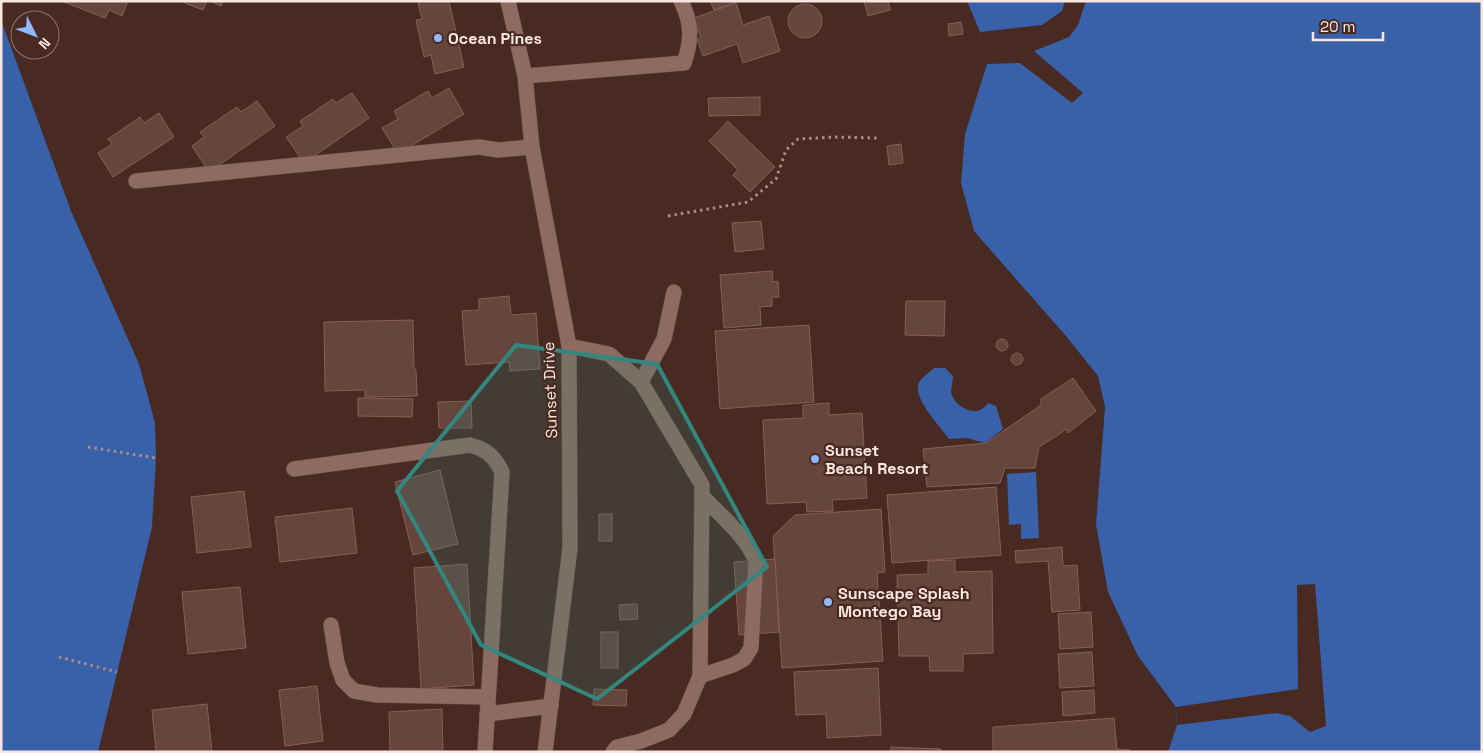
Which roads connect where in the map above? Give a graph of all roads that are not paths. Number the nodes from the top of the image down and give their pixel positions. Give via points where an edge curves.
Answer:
1 (508, 1) edge
2 (681, 1) edge
3 (525, 76) junction
4 (532, 147) junction
5 (136, 181) dead end
6 (674, 292) dead end
7 (569, 346) junction
8 (641, 382) junction
9 (294, 469) dead end
10 (702, 496) junction
11 (331, 625) dead end
12 (700, 676) junction
13 (488, 697) junction
14 (551, 706) junction
15 (487, 714) junction
16 (485, 752) edge
17 (545, 752) edge
18 (613, 752) edge

1 - 3 street, Sunset Drive
2 - 3 street via 691,29 684,63
3 - 4 street, Sunset Drive
4 - 5 street via 478,148
4 - 7 street, Sunset Drive
6 - 8 street via 664,339
7 - 8 street via 609,354
7 - 14 street, Sunset Drive via 570,548
8 - 10 street via 702,485
9 - 13 street via 470,445 481,448 497,462 502,472
10 - 12 street
10 - 12 street via 744,540 756,561 751,648 744,659
11 - 13 street via 337,663 343,680 354,691 377,696
12 - 18 street via 684,714 670,730
13 - 15 street
14 - 15 street
14 - 17 street, Sunset Drive
15 - 16 street

